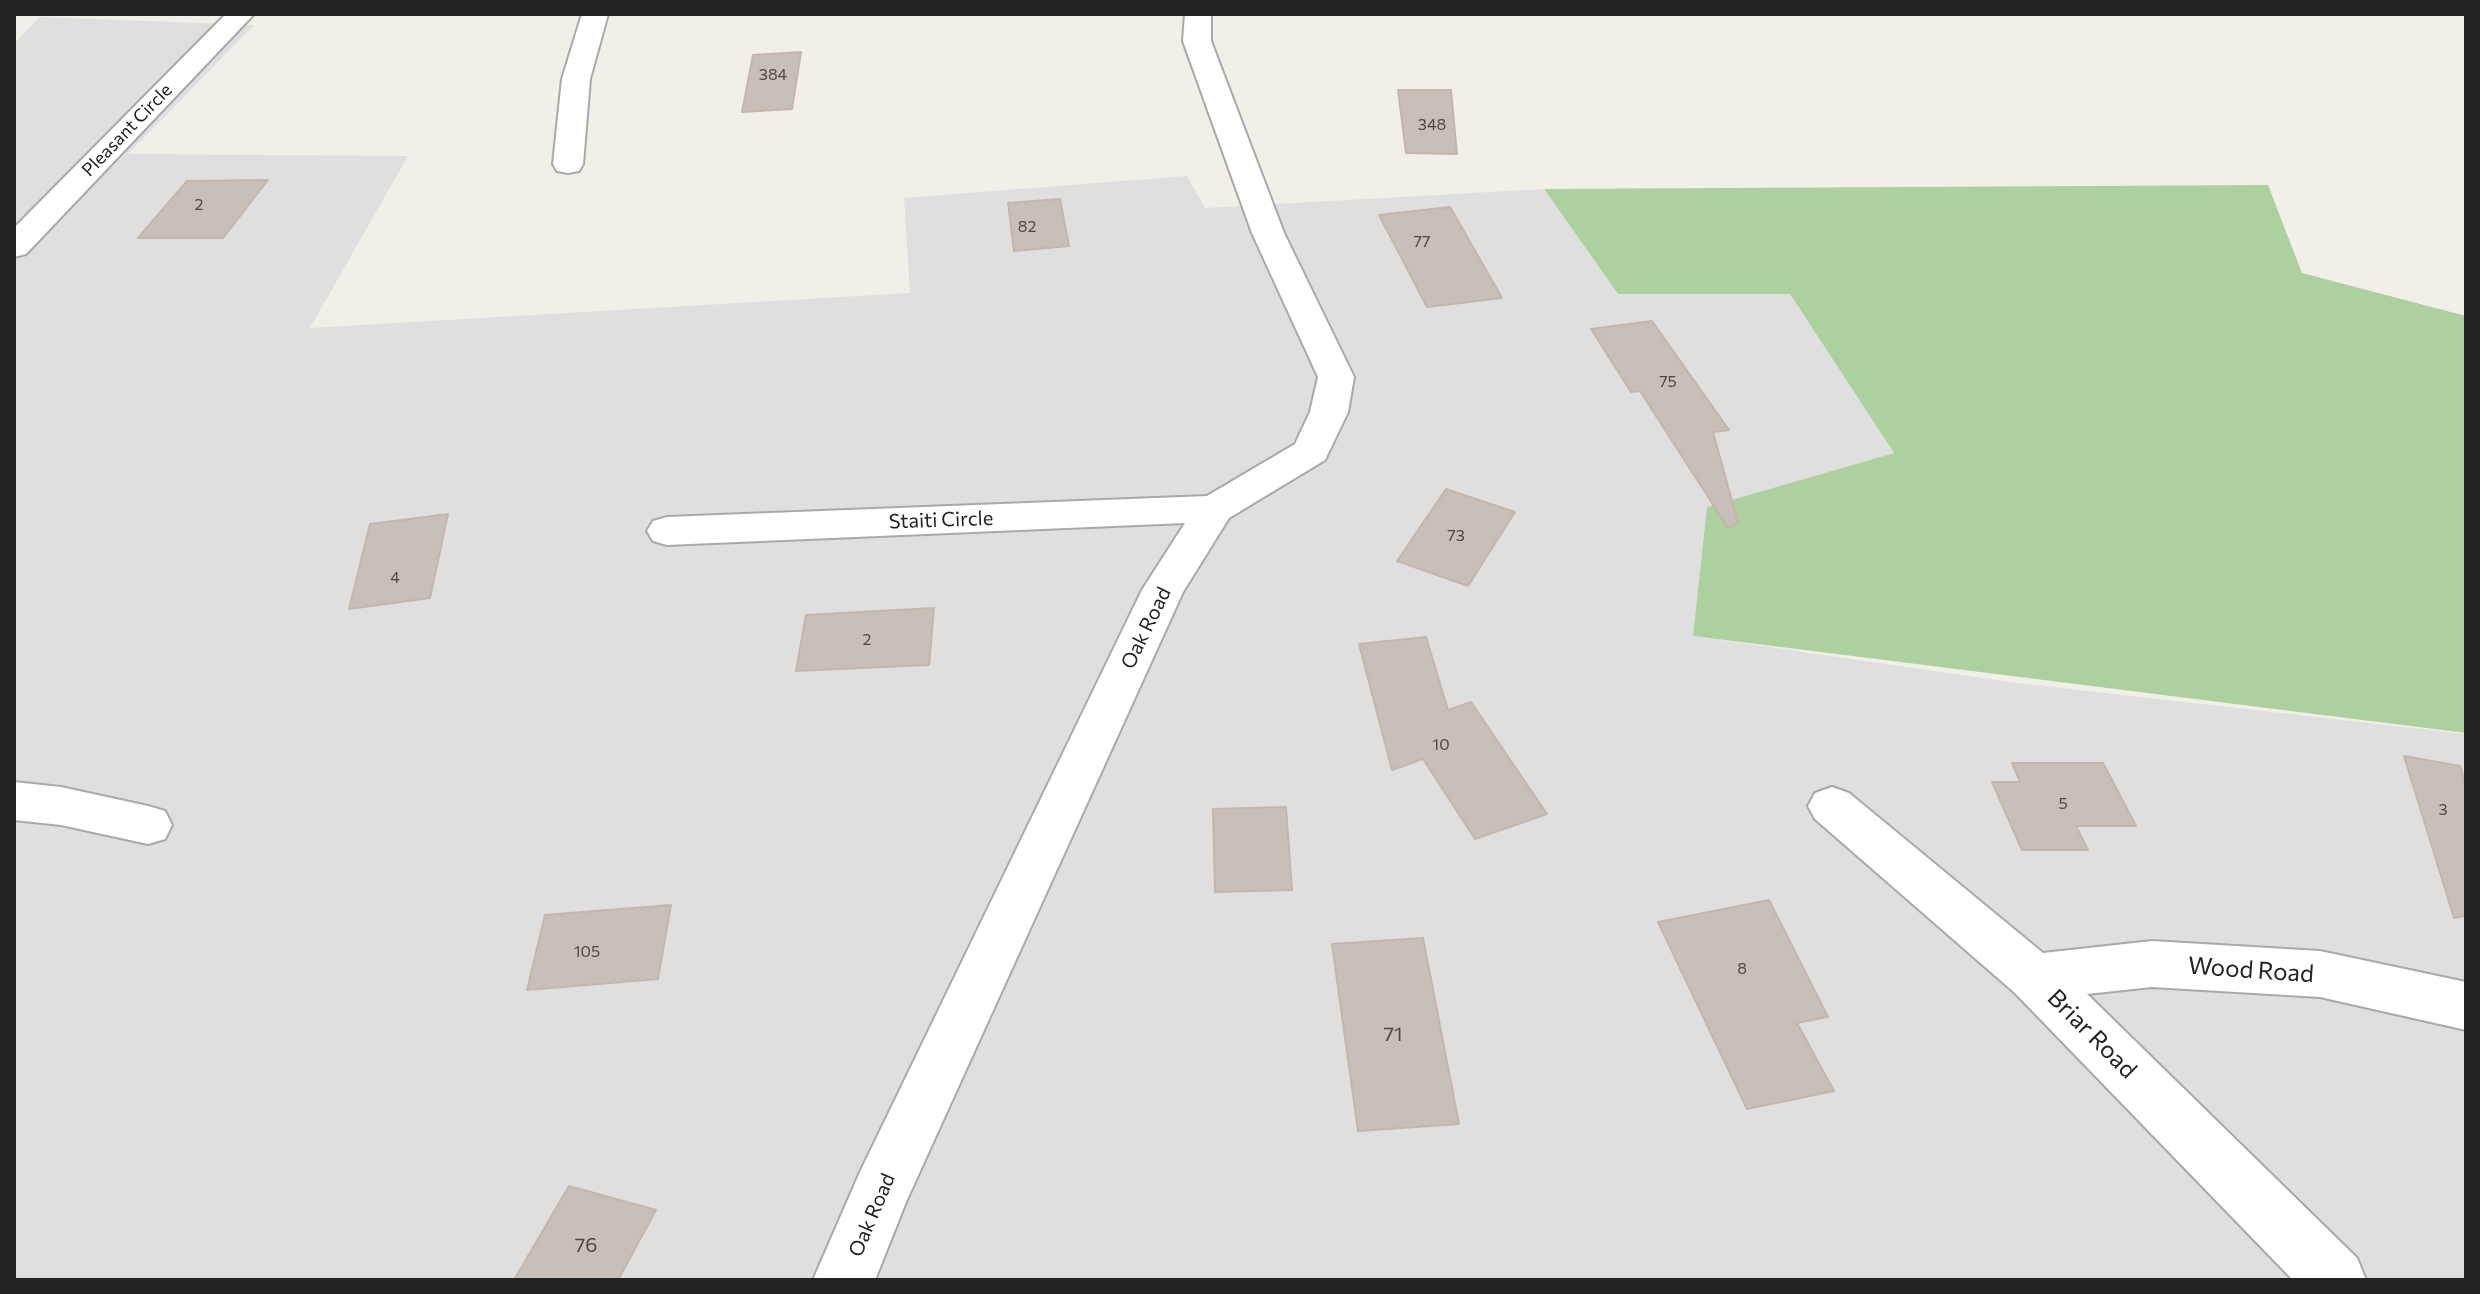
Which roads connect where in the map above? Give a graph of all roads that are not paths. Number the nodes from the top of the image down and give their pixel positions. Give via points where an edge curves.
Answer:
1 (241, 14) edge
2 (595, 14) edge
3 (1198, 14) edge
4 (568, 164) dead end
5 (14, 247) edge
6 (1215, 509) junction
7 (667, 531) dead end
8 (14, 801) edge
9 (1832, 806) dead end
10 (148, 825) dead end
11 (2034, 977) junction
12 (2466, 1006) edge
13 (844, 1280) edge
14 (2335, 1280) edge

1 - 5 street, Pleasant Circle
2 - 4 street via 576,79
3 - 6 street, Oak Road via 1197,41 1268,233 1336,377 1329,412 1311,451
6 - 7 street, Staiti Circle
6 - 13 street, Oak Road via 1163,590
8 - 10 street
9 - 11 street, Briar Road
11 - 12 street, Wood Road via 2152,964 2320,974
11 - 14 street, Briar Road

